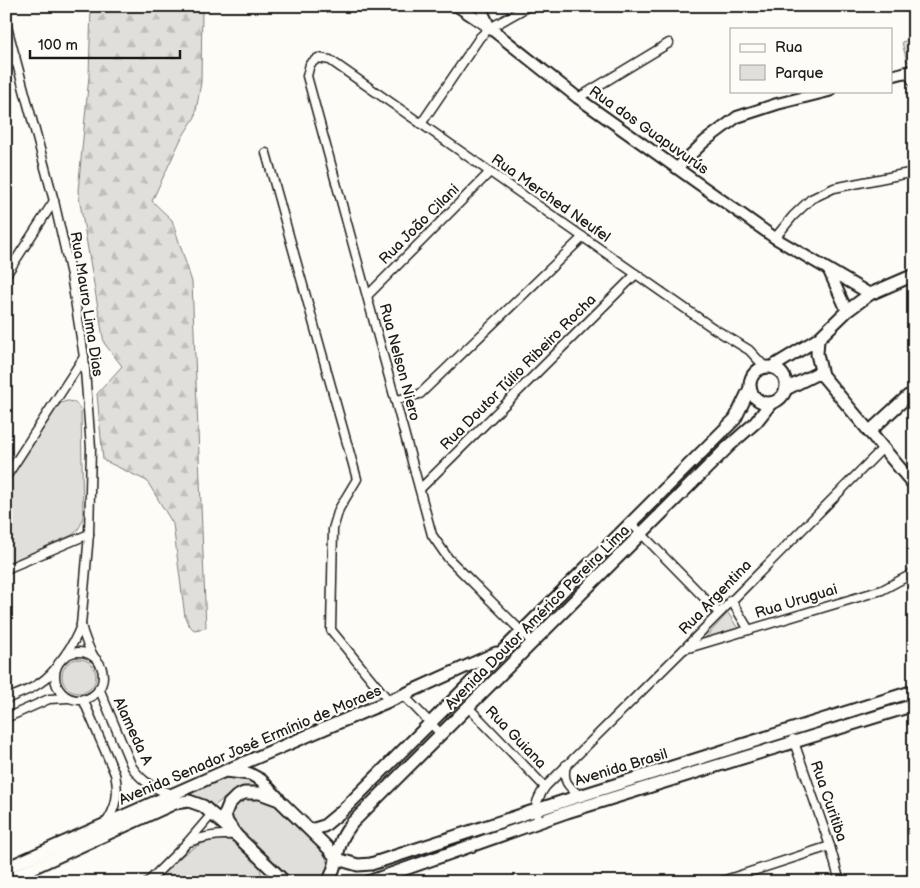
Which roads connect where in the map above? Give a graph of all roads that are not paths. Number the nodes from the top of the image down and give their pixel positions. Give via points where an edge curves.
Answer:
1 (457, 6) edge
2 (480, 6) edge
3 (529, 6) edge
4 (6, 23) edge
5 (490, 28) junction
6 (669, 43) dead end
7 (15, 56) junction
8 (318, 58) joint
9 (6, 69) edge
10 (910, 71) edge
11 (892, 76) edge
12 (914, 84) edge
13 (825, 92) edge
14 (578, 98) junction
15 (421, 124) junction
16 (266, 153) dead end
17 (677, 168) junction
18 (490, 172) junction
19 (914, 172) edge
20 (54, 201) junction
21 (583, 237) junction
22 (775, 238) junction
23 (829, 271) junction
24 (636, 274) junction
25 (6, 275) edge
26 (914, 275) edge
27 (870, 294) junction
28 (368, 295) junction
29 (847, 311) junction
30 (818, 338) junction
31 (84, 357) junction
32 (769, 367) junction
33 (822, 375) junction
34 (750, 388) junction
35 (786, 389) junction
36 (914, 395) edge
37 (397, 400) junction
38 (771, 403) junction
39 (869, 432) junction
40 (883, 448) junction
41 (6, 477) edge
42 (914, 486) edge
43 (420, 489) junction
44 (630, 522) junction
45 (90, 534) junction
46 (641, 534) junction
47 (6, 569) edge
48 (914, 571) edge
49 (731, 600) junction
50 (719, 613) junction
51 (81, 625) junction
52 (749, 630) junction
53 (522, 632) junction
54 (533, 643) junction
55 (505, 649) junction
56 (683, 650) junction
57 (94, 657) junction
58 (63, 658) junction
59 (56, 669) junction
60 (99, 688) junction
61 (914, 691) edge
62 (403, 695) junction
63 (69, 698) junction
64 (6, 699) edge
65 (82, 699) junction
66 (389, 701) junction
67 (914, 706) edge
68 (468, 707) junction
69 (6, 718) edge
70 (430, 723) junction
71 (790, 730) junction
72 (441, 734) junction
73 (794, 742) junction
74 (397, 756) junction
75 (566, 765) junction
76 (408, 768) junction
77 (226, 771) junction
78 (545, 787) junction
79 (173, 794) junction
80 (580, 796) junction
81 (236, 797) junction
82 (279, 800) junction
83 (212, 814) junction
84 (537, 816) junction
85 (106, 823) junction
86 (311, 830) junction
87 (236, 835) junction
88 (443, 841) junction
89 (187, 843) junction
90 (830, 846) junction
91 (446, 854) junction
92 (337, 859) junction
93 (6, 868) edge
94 (274, 871) junction
95 (6, 880) edge
96 (148, 882) edge
97 (268, 882) edge
98 (285, 882) edge
99 (328, 882) edge
100 (368, 882) edge
101 (719, 882) edge
102 (840, 882) edge

1 - 5 street, Rua dos Guapuvurús
2 - 5 street
3 - 5 street
4 - 7 street, Rua Mauro Lima Dias
5 - 14 street, Rua dos Guapuvurús
5 - 15 street via 480,37
6 - 14 street
7 - 9 street
7 - 20 street, Rua Mauro Lima Dias
8 - 15 street, Rua Merched Neufel via 330,60
8 - 28 street, Rua Nelson Niero via 310,64 307,76
10 - 11 street
10 - 12 street
13 - 17 street via 737,117
14 - 17 street, Rua dos Guapuvurús
15 - 18 street, Rua Merched Neufel
16 - 66 street via 357,479 339,510 333,529 331,630
17 - 22 street, Rua dos Guapuvurús
18 - 21 street, Rua Merched Neufel
18 - 28 street, Rua João Cilani
19 - 22 street via 834,188 810,199
20 - 25 street
20 - 31 street, Rua Mauro Lima Dias via 71,275
21 - 24 street, Rua Merched Neufel
21 - 37 street via 420,394
22 - 23 street, Rua dos Guapuvurús
23 - 27 street, Rua dos Guapuvurús
23 - 29 street
24 - 32 street, Rua Merched Neufel
24 - 43 street, Rua Doutor Túlio Ribeiro Rocha
26 - 27 main road
27 - 29 main road
28 - 37 street, Rua Nelson Niero
29 - 30 main road
30 - 32 main road
30 - 33 main road via 817,354
31 - 41 street
31 - 45 street, Rua Mauro Lima Dias via 91,448
32 - 34 main road via 758,369 752,376
32 - 35 main road via 784,375
33 - 35 main road via 816,374
33 - 39 main road
34 - 38 main road via 758,400
34 - 44 main road, Avenida Doutor Américo Pereira Lima via 735,418
35 - 38 main road via 778,401
36 - 39 main road via 908,396
37 - 43 street, Rua Nelson Niero
38 - 46 main road, Avenida Doutor Américo Pereira Lima via 756,422
39 - 40 main road
40 - 42 main road
40 - 49 street, Rua Argentina
43 - 53 street, Rua Nelson Niero via 432,535 448,558
44 - 46 street
44 - 53 main road, Avenida Doutor Américo Pereira Lima
45 - 47 street
45 - 51 street, Rua Mauro Lima Dias
46 - 50 street
46 - 54 main road, Avenida Doutor Américo Pereira Lima
48 - 52 street, Rua Uruguai via 882,590
49 - 50 street, Rua Argentina
49 - 52 street
50 - 56 street, Rua Argentina
51 - 57 street
51 - 58 street
52 - 56 street, Rua Uruguai
53 - 54 street, Rua Nelson Niero
53 - 55 main road, Avenida Doutor Américo Pereira Lima
54 - 68 main road, Avenida Doutor Américo Pereira Lima
55 - 62 main road, Avenida Senador José Ermínio de Moraes
55 - 70 main road, Avenida Doutor Américo Pereira Lima
56 - 75 street, Rua Argentina
57 - 58 street via 75,652
57 - 60 street via 103,675
58 - 59 street
59 - 63 street via 59,689
59 - 64 street via 35,687
60 - 65 street via 95,694
60 - 79 street, Alameda A via 132,767 156,790
61 - 71 main road, Avenida Brasil
62 - 66 main road, Avenida Senador José Ermínio de Moraes
62 - 70 street
63 - 65 street
63 - 69 street via 49,699
65 - 85 street via 117,782 115,808
66 - 77 main road, Avenida Senador José Ermínio de Moraes
67 - 73 main road, Avenida Brasil
68 - 72 main road, Avenida Doutor Américo Pereira Lima
68 - 78 street, Rua Guiana
70 - 72 street
70 - 74 main road, Avenida Doutor Américo Pereira Lima
71 - 73 street, Rua Curitiba
71 - 80 main road, Avenida Brasil
72 - 76 main road, Avenida Doutor Américo Pereira Lima
73 - 84 main road, Avenida Brasil via 567,812
73 - 90 street, Rua Curitiba
74 - 76 main road
74 - 86 main road, Avenida Doutor Américo Pereira Lima via 342,811 324,826
75 - 78 street, Rua Argentina
75 - 80 street via 565,780
76 - 92 main road, Avenida Doutor Américo Pereira Lima via 352,823 341,840
77 - 79 main road, Avenida Senador José Ermínio de Moraes
77 - 82 main road via 250,774
78 - 84 street, Rua Argentina via 538,798
79 - 85 main road, Avenida Senador José Ermínio de Moraes
80 - 84 main road, Avenida Brasil
81 - 82 main road via 244,793 260,793
81 - 83 main road
81 - 87 main road via 225,814
82 - 86 main road
83 - 87 main road, Avenida Senador José Ermínio de Moraes
83 - 89 street
83 - 95 main road, Avenida Senador José Ermínio de Moraes via 203,806 189,801 175,803
84 - 88 main road, Avenida Brasil
84 - 91 main road, Avenida Brasil
85 - 93 main road, Avenida Senador José Ermínio de Moraes
86 - 92 main road
87 - 89 street via 203,836
87 - 94 main road, Avenida Senador José Ermínio de Moraes
88 - 91 main road
88 - 92 main road, Avenida Brasil via 371,864 358,865
89 - 96 street
90 - 101 street
90 - 102 street, Rua Curitiba
91 - 100 main road, Avenida Brasil
92 - 99 main road, Avenida Doutor Américo Pereira Lima
94 - 97 main road
94 - 98 main road, Avenida Senador José Ermínio de Moraes

